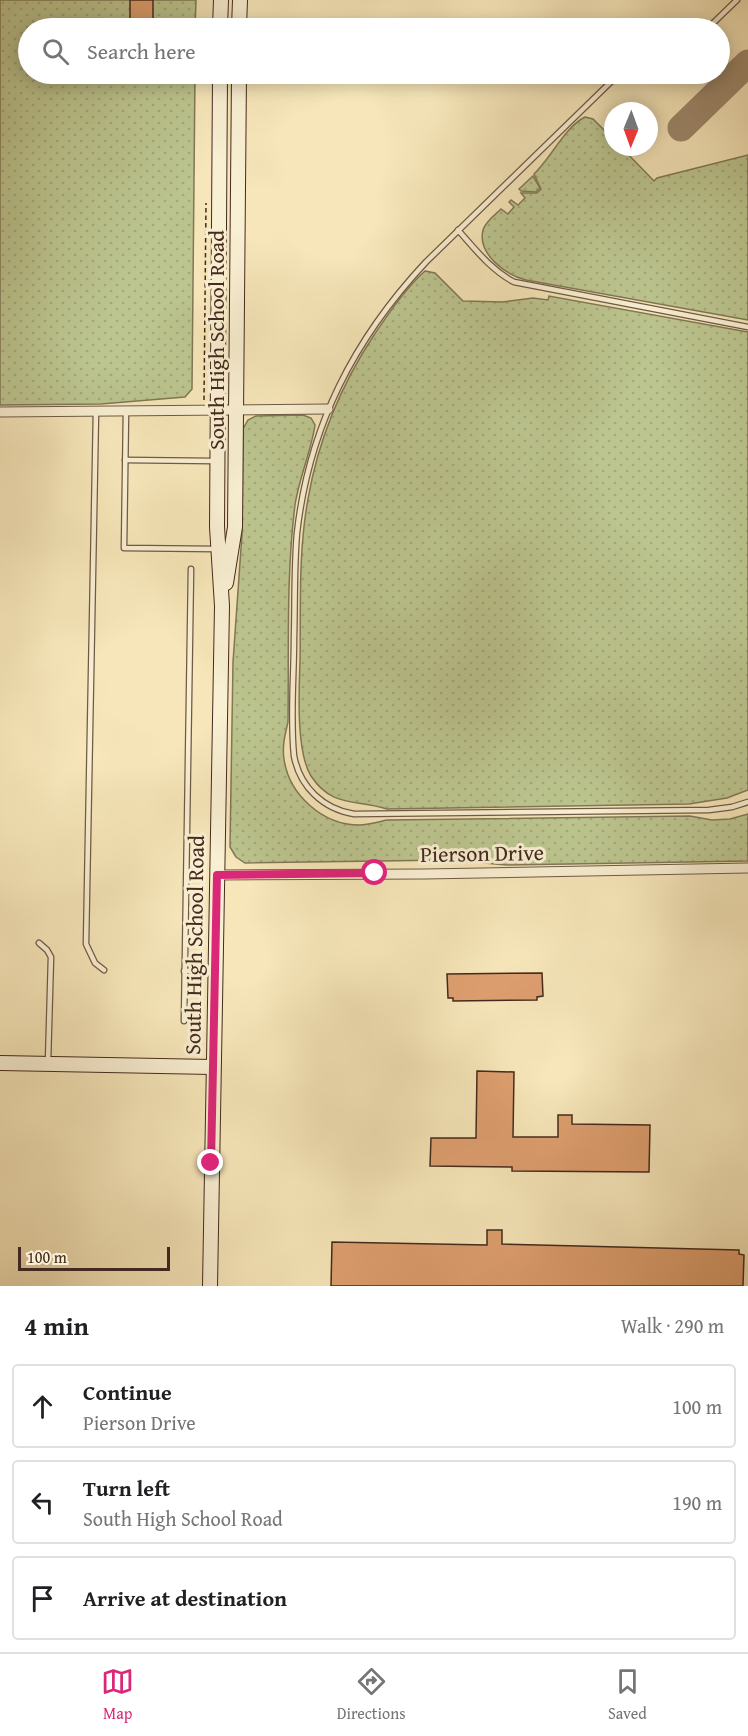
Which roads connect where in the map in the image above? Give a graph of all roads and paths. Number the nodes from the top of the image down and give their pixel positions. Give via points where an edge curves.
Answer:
1 (220, 0) edge
2 (240, 0) edge
3 (737, 0) edge
4 (220, 18) edge
5 (239, 18) edge
6 (718, 18) edge
7 (220, 84) edge
8 (239, 84) edge
9 (609, 84) edge
10 (206, 204) dead end
11 (458, 230) junction
12 (748, 327) edge
13 (211, 409) junction
14 (236, 409) junction
15 (328, 409) junction
16 (126, 410) junction
17 (96, 411) junction
18 (0, 412) edge
19 (125, 460) junction
20 (217, 461) junction
21 (218, 549) junction
22 (191, 569) dead end
23 (222, 606) junction
24 (748, 802) edge
25 (748, 868) edge
26 (217, 875) junction
27 (39, 943) dead end
28 (104, 970) dead end
29 (184, 971) junction
30 (215, 971) junction
31 (184, 1021) dead end
32 (0, 1063) edge
33 (48, 1064) junction
34 (213, 1066) junction
35 (210, 1286) edge

1 - 4 street
2 - 5 street
3 - 6 lane
7 - 13 street, South High School Road
8 - 14 street, South High School Road
9 - 11 lane
10 - 13 path
11 - 12 lane via 493,268 514,282
11 - 15 lane via 378,318
13 - 14 street
13 - 16 street
13 - 20 street, South High School Road
14 - 15 street
14 - 23 street, South High School Road via 235,527
15 - 24 lane via 304,489 296,562 293,748 299,773 314,795 341,811 370,815 702,810
16 - 17 street
16 - 19 lane
17 - 18 street
17 - 28 lane via 86,944 95,963
19 - 20 lane
19 - 21 lane via 124,548
20 - 21 street, South High School Road
21 - 23 street, South High School Road
22 - 29 lane
23 - 26 street, South High School Road
25 - 26 street, Pierson Drive
26 - 30 street, South High School Road
27 - 33 lane via 51,957
29 - 30 lane
29 - 31 lane
30 - 34 street, South High School Road
32 - 33 street
33 - 34 street
34 - 35 street, South High School Road

